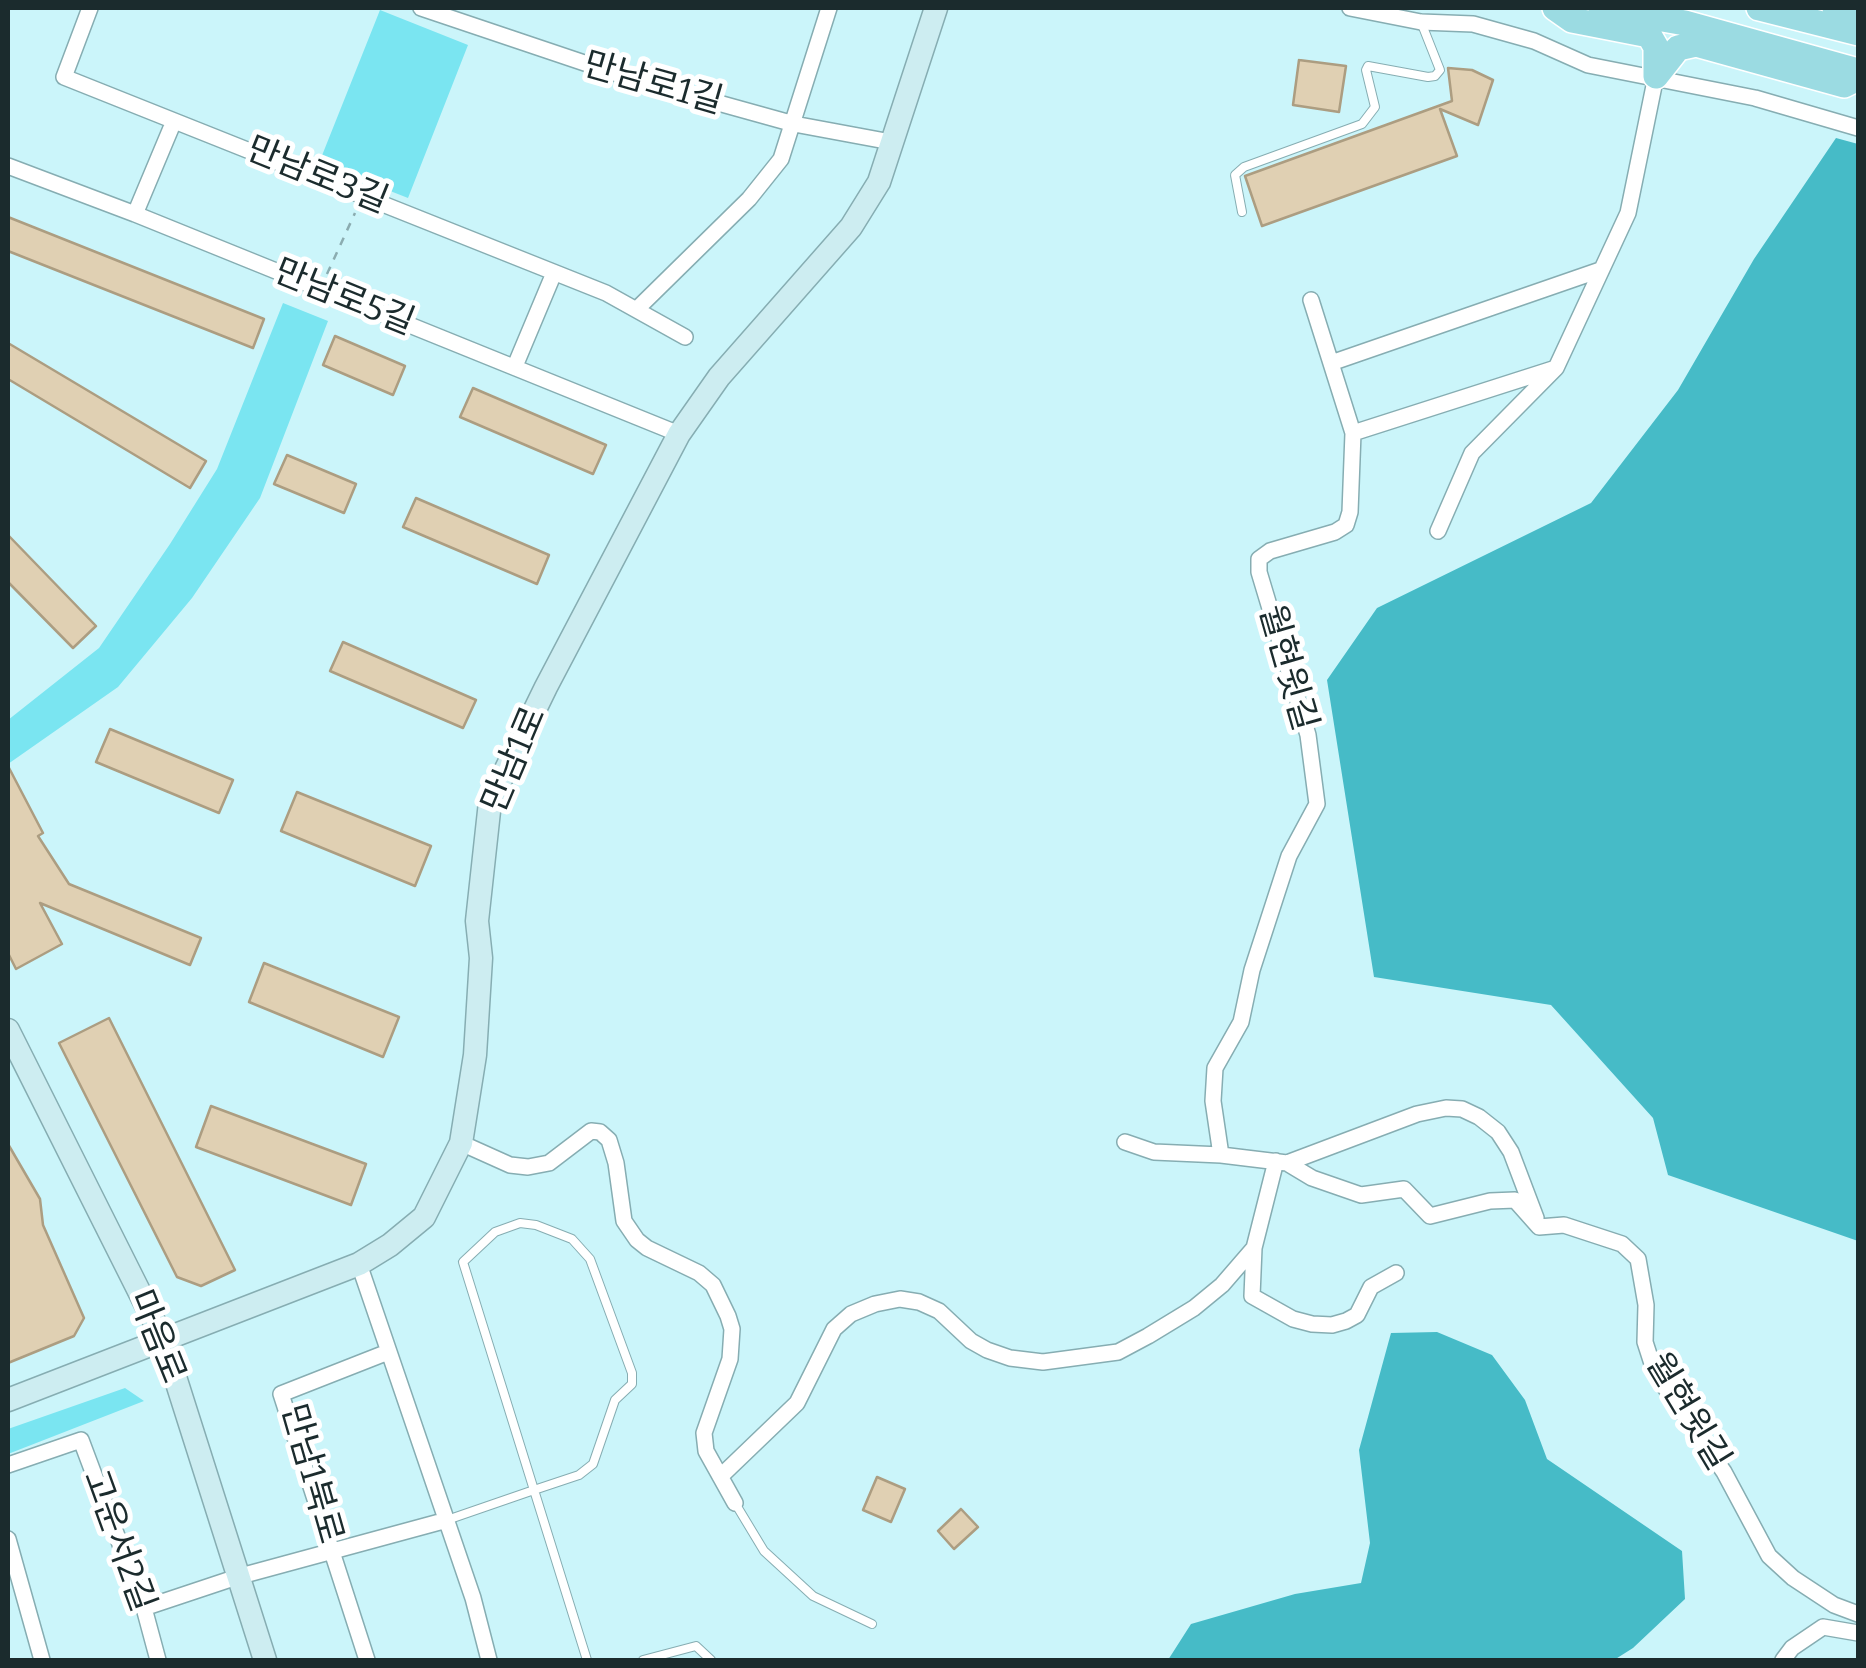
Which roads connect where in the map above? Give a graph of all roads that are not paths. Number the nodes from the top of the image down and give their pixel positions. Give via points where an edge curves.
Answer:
1 (90, 8) edge
2 (421, 8) edge
3 (829, 8) edge
4 (936, 8) edge
5 (1350, 8) edge
6 (1555, 8) edge
7 (1600, 8) edge
8 (1759, 8) edge
9 (1836, 8) edge
10 (1858, 15) edge
11 (1421, 22) junction
12 (1858, 33) edge
13 (1858, 74) edge
14 (1656, 76) junction
15 (174, 120) junction
16 (794, 124) junction
17 (1858, 128) edge
18 (891, 142) junction
19 (8, 166) edge
20 (1242, 212) dead end
21 (136, 214) junction
22 (1600, 270) junction
23 (554, 273) junction
24 (1311, 300) dead end
25 (638, 308) junction
26 (685, 336) dead end
27 (1331, 362) junction
28 (515, 366) junction
29 (1556, 368) junction
30 (1354, 433) junction
31 (679, 434) junction
32 (1438, 532) dead end
33 (8, 1030) edge
34 (1125, 1142) dead end
35 (461, 1144) junction
36 (1220, 1155) junction
37 (1281, 1162) junction
38 (1539, 1227) junction
39 (1254, 1248) junction
40 (360, 1264) junction
41 (1396, 1273) dead end
42 (163, 1340) junction
43 (388, 1352) junction
44 (8, 1400) edge
45 (8, 1465) edge
46 (720, 1476) junction
47 (534, 1490) junction
48 (735, 1503) joint
49 (447, 1520) junction
50 (8, 1539) edge
51 (334, 1552) junction
52 (237, 1577) junction
53 (15, 1583) edge
54 (144, 1608) junction
55 (1858, 1614) edge
56 (872, 1624) dead end
57 (1858, 1633) edge
58 (42, 1660) edge
59 (158, 1660) edge
60 (266, 1660) edge
61 (368, 1660) edge
62 (490, 1660) edge
63 (587, 1660) edge
64 (643, 1660) edge
65 (710, 1660) edge
66 (1783, 1660) edge

1 - 15 street, 만남로3길 via 64,77
2 - 16 street, 만남로1길 via 632,79
3 - 16 street
4 - 18 street, 만남1로
5 - 11 street
6 - 14 main road via 1572,20 1649,35
7 - 13 main road via 1685,22
8 - 12 main road
9 - 10 main road
11 - 14 street via 1474,24 1588,64
11 - 20 lane via 1440,70 1436,76 1368,66 1376,106 1362,124 1244,168 1235,175
13 - 14 main road via 1844,85 1696,44 1678,48
14 - 17 street
14 - 22 street via 1628,213
15 - 21 street
15 - 23 street, 만남로3길
16 - 18 street, 만남로1길
16 - 25 street via 770,174
18 - 31 street, 만남1로 via 879,182 852,227 719,377
19 - 21 street, 만남로5길
21 - 28 street, 만남로5길
22 - 27 street
22 - 29 street
23 - 25 street, 만남로3길
23 - 28 street
24 - 27 street
25 - 26 street, 만남로3길
27 - 30 street
28 - 31 street, 만남로5길
29 - 30 street
29 - 32 street via 1472,453
30 - 36 street, 월현윗길 via 1346,525 1259,559 1308,736 1317,804 1289,856 1241,1022 1214,1068
31 - 35 street, 만남1로 via 490,802 477,921 475,1055
33 - 42 street, 마음로
34 - 36 street via 1154,1152
35 - 40 street, 만남1로 via 424,1217
35 - 46 street via 528,1168 548,1163 591,1131 609,1140 624,1221 647,1248 714,1285 728,1316 730,1359 704,1433
36 - 37 street
37 - 38 street via 1361,1195 1404,1189 1430,1216 1515,1200
37 - 38 street via 1417,1114 1462,1109 1498,1132
37 - 39 street
38 - 55 street, 월현윗길 via 1588,1230 1622,1244 1638,1260 1645,1342 1655,1373 1724,1472 1769,1556 1834,1605
39 - 41 street via 1252,1296 1312,1324 1346,1322 1357,1315 1371,1286
39 - 46 street via 1194,1308 1118,1352 1082,1358 1043,1362 999,1354 919,1302 900,1299 851,1314 834,1329 798,1403
40 - 42 street, 만남1로
40 - 43 street
42 - 44 street, 만남1로
42 - 52 street, 마음로
43 - 49 street
43 - 51 street, 만남1북로 via 281,1394
45 - 54 street, 고운서2길 via 81,1440
46 - 48 street
47 - 47 lane via 463,1262 495,1232 520,1223 572,1239 590,1258 632,1373 593,1464
47 - 49 lane
47 - 63 lane
48 - 56 lane via 764,1551 812,1596
49 - 51 street
49 - 62 street
50 - 53 street
51 - 52 street
51 - 61 street, 만남1북로
52 - 54 street
52 - 60 street, 마음로
53 - 58 street
54 - 59 street, 고운서2길
57 - 66 street via 1823,1627
64 - 65 lane via 696,1646

